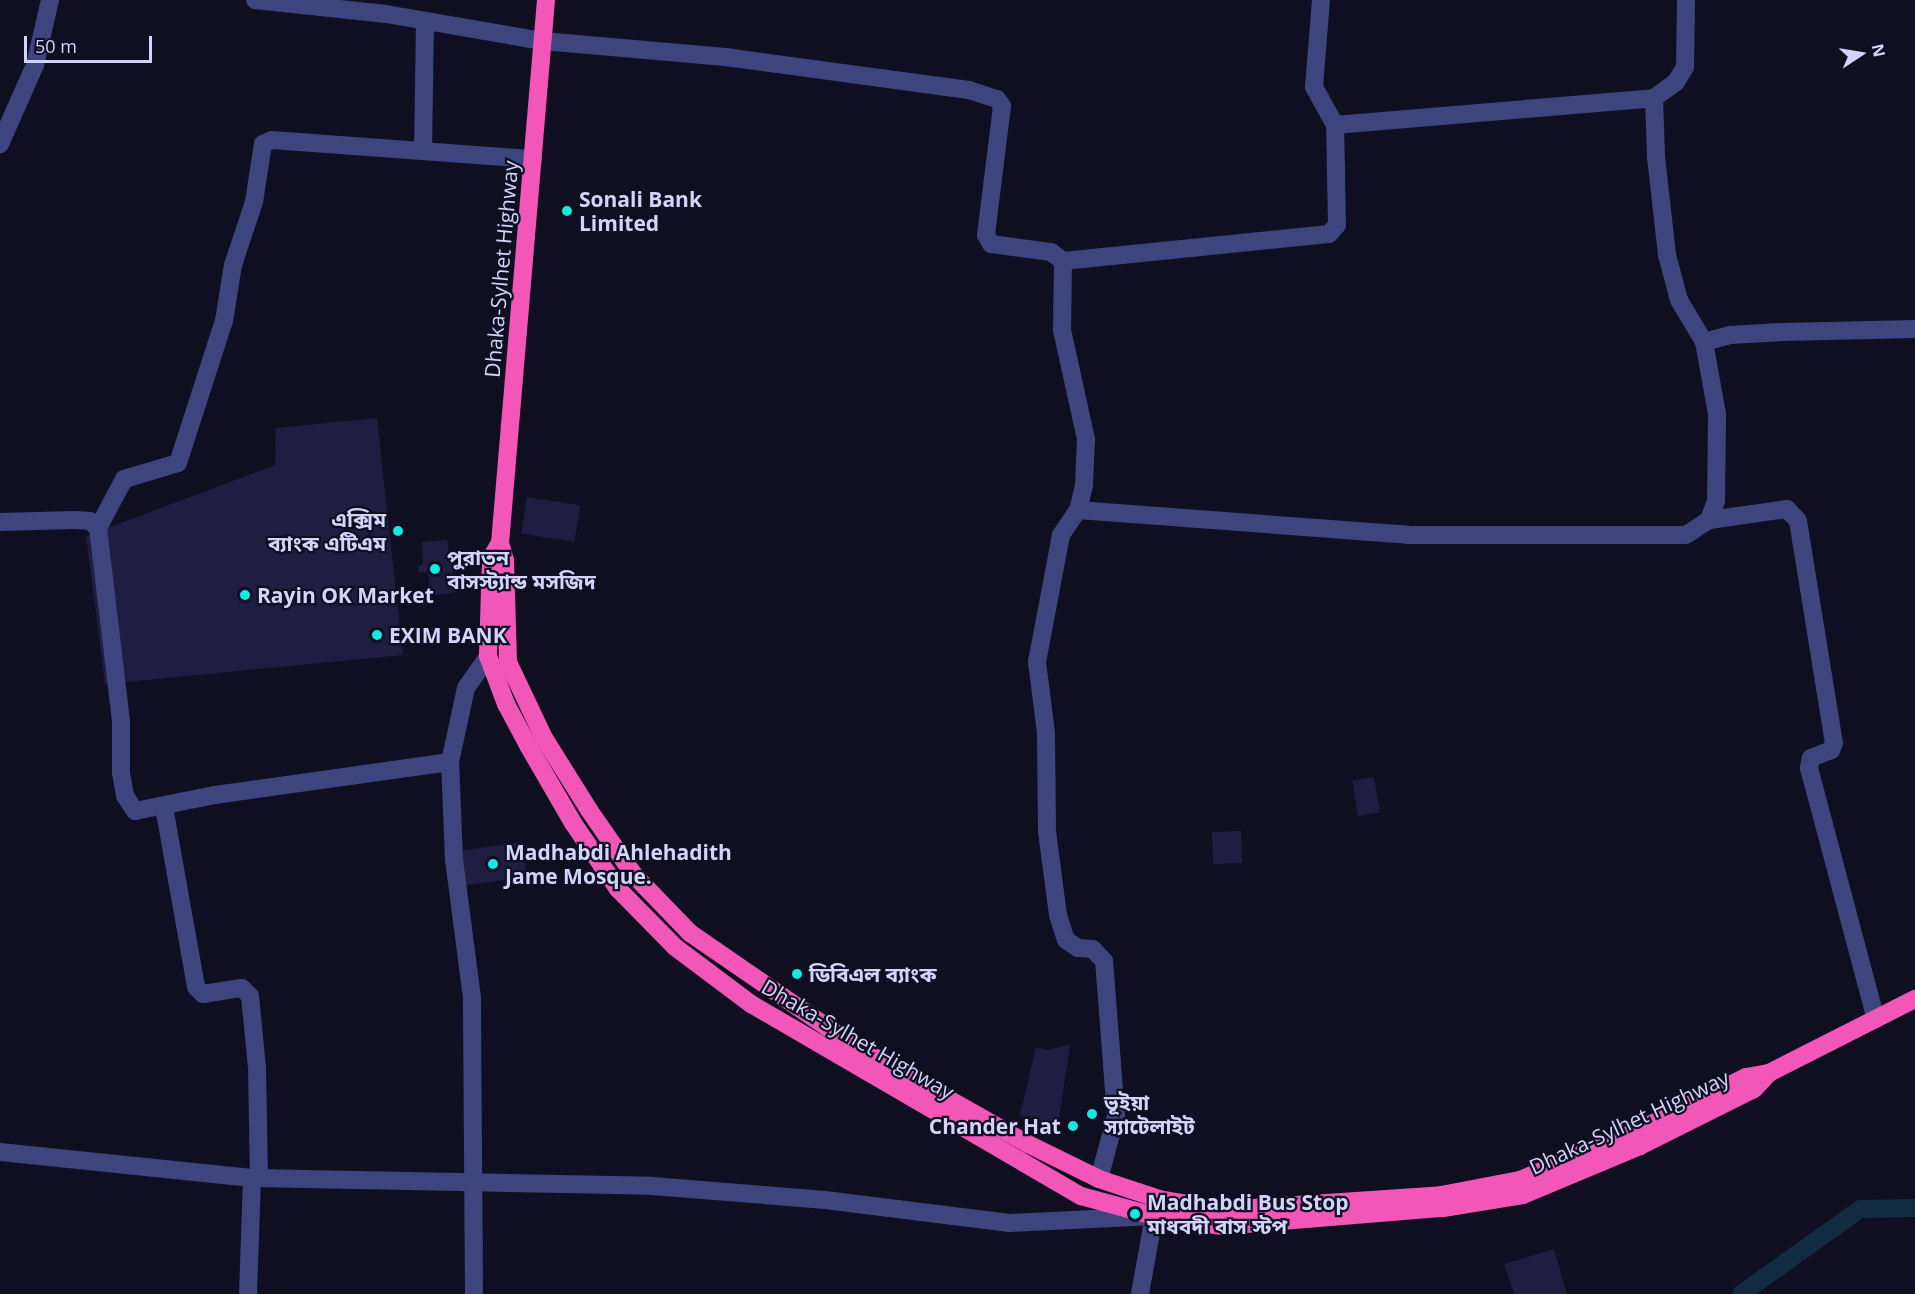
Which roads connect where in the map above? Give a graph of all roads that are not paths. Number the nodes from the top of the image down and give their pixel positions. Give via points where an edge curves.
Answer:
1 (50, 0) edge
2 (255, 0) edge
3 (546, 0) edge
4 (1321, 0) edge
5 (1686, 0) edge
6 (425, 21) junction
7 (543, 41) junction
8 (1654, 98) junction
9 (1335, 125) junction
10 (0, 144) edge
11 (423, 150) junction
12 (533, 159) junction
13 (1063, 261) junction
14 (1915, 329) edge
15 (1704, 342) junction
16 (1078, 510) junction
17 (1709, 520) junction
18 (0, 522) edge
19 (98, 528) junction
20 (500, 543) junction
21 (488, 656) junction
22 (450, 762) junction
23 (164, 807) junction
24 (1915, 999) edge
25 (1876, 1019) junction
26 (1768, 1073) junction
27 (0, 1152) edge
28 (256, 1178) junction
29 (1099, 1179) junction
30 (473, 1183) junction
31 (1154, 1215) junction
32 (248, 1294) edge
33 (474, 1294) edge
34 (1140, 1294) edge

1 - 10 street via 35,65
2 - 6 street
3 - 7 highway, Dhaka-Sylhet Highway
4 - 9 street via 1314,87
5 - 8 street via 1685,67 1676,82
6 - 7 street
6 - 11 street
7 - 12 highway, Dhaka-Sylhet Highway
7 - 13 street via 725,57 969,90 997,99 1002,106 986,235 991,244 1051,252
8 - 9 street
8 - 15 street via 1667,255 1679,300
9 - 13 street via 1336,225 1329,234
11 - 12 street
11 - 19 street via 272,140 263,144 254,202 233,265 224,321 178,463 124,479
12 - 20 highway, Dhaka-Sylhet Highway
13 - 16 street via 1062,330 1086,439 1084,485
14 - 15 street via 1730,335
15 - 17 street via 1717,414 1716,501
16 - 17 street via 1408,535 1686,535
16 - 29 street via 1061,535 1037,662 1046,733 1047,831 1058,915 1066,940 1078,948 1093,949 1104,961 1116,1116
17 - 25 street via 1787,509 1798,521 1834,744 1831,750 1811,758 1809,768
18 - 19 street via 83,520
19 - 23 street via 121,721 125,796 135,811
20 - 21 highway, Dhaka-Sylhet Highway via 491,558
20 - 29 highway, Dhaka-Sylhet Highway via 505,560 508,662 544,738 634,875 690,933 854,1045 1028,1144
21 - 22 street via 466,688
21 - 31 highway, Dhaka-Sylhet Highway via 506,704 573,823 618,889 675,947 751,1004 832,1054 1081,1196
22 - 23 street via 214,795
22 - 30 street via 454,860 472,998
23 - 28 street via 196,987 203,994 242,988 250,996 257,1067
24 - 25 highway, Dhaka-Sylhet Highway
25 - 26 highway, Dhaka-Sylhet Highway
26 - 29 highway, Dhaka-Sylhet Highway via 1746,1077 1633,1133 1520,1180 1441,1195 1222,1210 1159,1199
26 - 31 highway, Dhaka-Sylhet Highway via 1754,1089 1640,1146 1523,1195 1443,1208 1222,1226
27 - 28 street
28 - 30 street
28 - 32 street
30 - 31 street via 652,1186 825,1200 1010,1223
30 - 33 street
31 - 34 street

